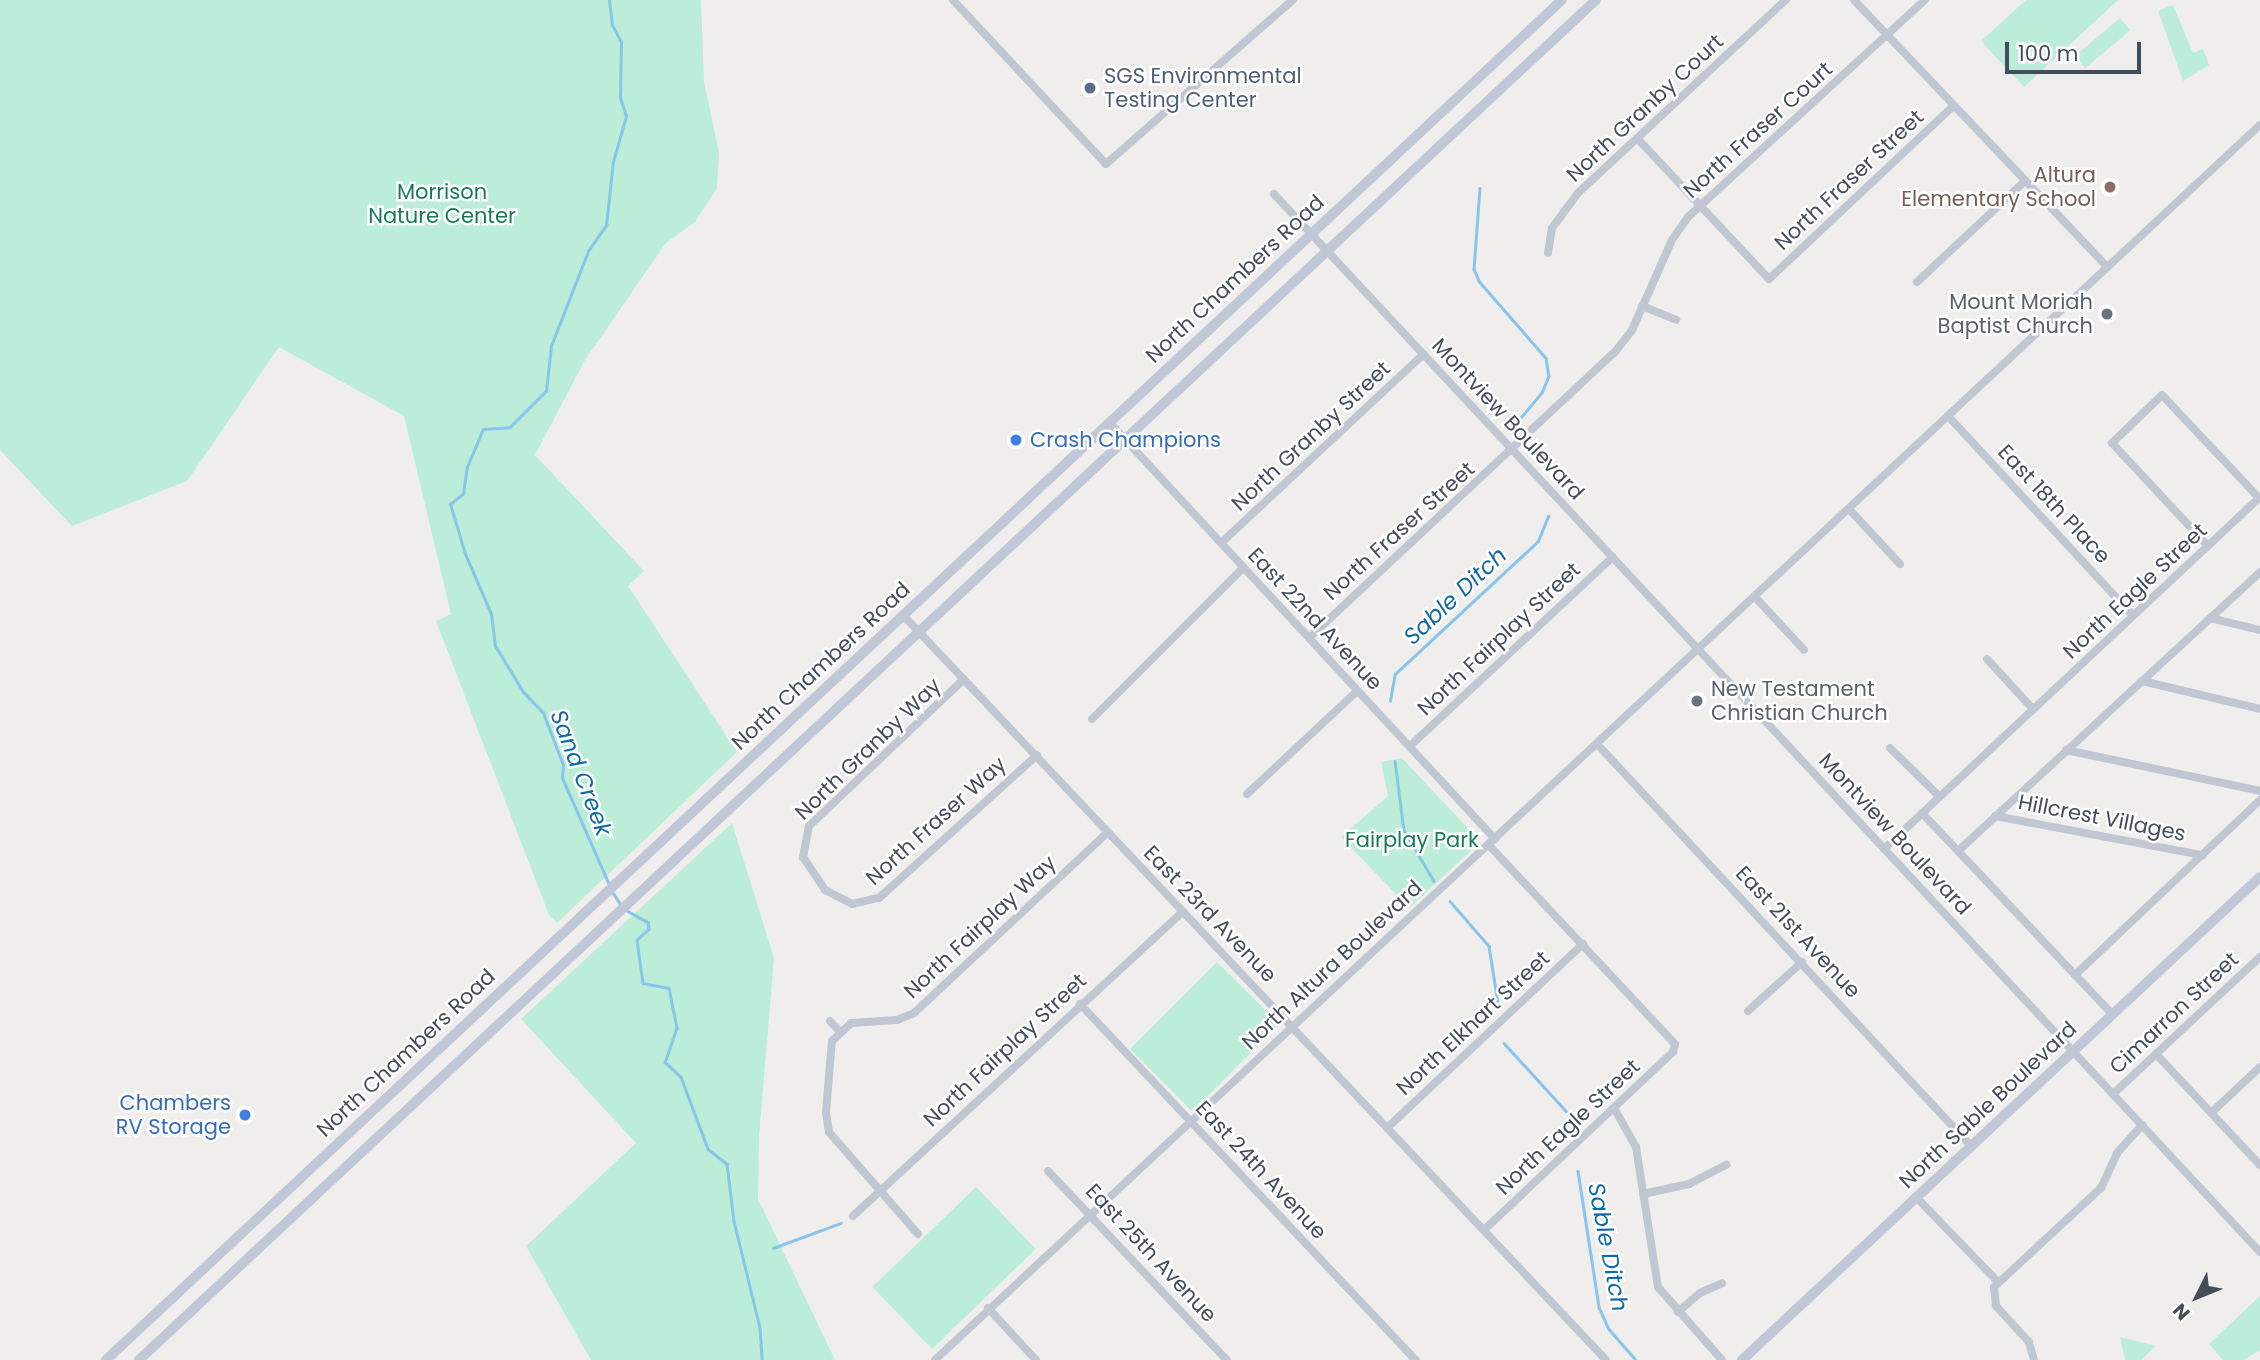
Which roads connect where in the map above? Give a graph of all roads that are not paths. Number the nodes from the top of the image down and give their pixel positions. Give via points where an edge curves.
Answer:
1 (953, 0) edge
2 (1563, 0) edge
3 (1786, 0) edge
4 (1854, 0) edge
5 (1925, 0) edge
6 (1288, 2) edge
7 (1588, 2) edge
8 (1888, 35) junction
9 (1953, 106) junction
10 (2260, 125) edge
11 (1637, 138) junction
12 (2024, 182) junction
13 (1274, 194) dead end
14 (1701, 205) junction
15 (1312, 233) junction
16 (1328, 250) junction
17 (1548, 253) dead end
18 (2107, 267) junction
19 (1917, 282) dead end
20 (1642, 306) junction
21 (1676, 320) dead end
22 (1424, 354) junction
23 (1948, 416) junction
24 (1110, 422) junction
25 (1125, 439) junction
26 (1514, 450) junction
27 (2260, 498) edge
28 (1849, 509) junction
29 (1221, 543) junction
30 (2208, 546) junction
31 (1613, 557) junction
32 (1900, 564) dead end
33 (1243, 568) junction
34 (2260, 572) edge
35 (1755, 597) junction
36 (903, 615) junction
37 (2133, 616) junction
38 (2210, 618) junction
39 (2260, 630) edge
40 (919, 631) junction
41 (1309, 638) junction
42 (1698, 648) junction
43 (1804, 650) dead end
44 (1987, 659) dead end
45 (964, 679) junction
46 (2142, 681) junction
47 (1357, 691) junction
48 (2033, 709) junction
49 (2260, 709) edge
50 (1092, 719) dead end
51 (1597, 744) junction
52 (1410, 746) junction
53 (1890, 748) dead end
54 (2066, 750) junction
55 (1037, 755) junction
56 (2260, 791) edge
57 (1247, 794) dead end
58 (1939, 796) junction
59 (2260, 800) edge
60 (1922, 813) junction
61 (1995, 816) junction
62 (1108, 832) junction
63 (1492, 842) junction
64 (1884, 849) junction
65 (1958, 851) junction
66 (2202, 855) junction
67 (2260, 877) edge
68 (819, 884) joint
69 (1183, 911) junction
70 (1583, 944) junction
71 (2260, 957) edge
72 (1802, 962) junction
73 (2075, 975) junction
74 (512, 980) junction
75 (527, 996) junction
76 (1080, 1004) junction
77 (1748, 1011) dead end
78 (2113, 1015) junction
79 (830, 1021) dead end
80 (1293, 1026) junction
81 (839, 1031) junction
82 (1674, 1049) joint
83 (2073, 1052) junction
84 (2155, 1054) junction
85 (2260, 1067) edge
86 (2113, 1094) junction
87 (1614, 1108) junction
88 (2211, 1112) junction
89 (1190, 1120) junction
90 (2142, 1125) junction
91 (1387, 1128) junction
92 (1971, 1146) junction
93 (1726, 1165) dead end
94 (2260, 1165) edge
95 (1048, 1171) dead end
96 (878, 1192) junction
97 (1643, 1194) junction
98 (1916, 1197) junction
99 (1090, 1213) junction
100 (853, 1216) dead end
101 (1484, 1230) junction
102 (918, 1234) dead end
103 (2260, 1252) edge
104 (1998, 1282) junction
105 (1722, 1283) dead end
106 (988, 1308) junction
107 (160, 1310) junction
108 (1678, 1312) junction
109 (174, 1328) junction
110 (2033, 1359) edge
111 (106, 1360) edge
112 (139, 1360) edge
113 (935, 1360) edge
114 (1036, 1360) edge
115 (1227, 1360) edge
116 (1416, 1360) edge
117 (1606, 1360) edge
118 (1722, 1360) edge
119 (1742, 1360) edge

1 - 6 street via 1106,164
2 - 15 main road, North Chambers Road
3 - 11 street, North Granby Court
4 - 8 street
5 - 8 street, North Fraser Court
7 - 16 main road, North Chambers Road
8 - 9 street
8 - 14 street, North Fraser Court
9 - 12 street
9 - 14 street, North Fraser Street via 1769,279
10 - 18 street, North Altura Boulevard
11 - 14 street
11 - 17 street, North Granby Court via 1564,210 1549,234
12 - 18 street
12 - 19 street
13 - 15 street, Montview Boulevard
14 - 20 street, North Fraser Court via 1672,240
15 - 16 street, Montview Boulevard
15 - 24 main road, North Chambers Road
16 - 22 street, Montview Boulevard
16 - 25 main road, North Chambers Road
18 - 23 street, North Altura Boulevard
20 - 21 street
20 - 26 street, North Fraser Court via 1623,344
22 - 26 street, Montview Boulevard
22 - 29 street, North Granby Street
23 - 28 street, North Altura Boulevard
23 - 37 street, East 18th Place
24 - 25 street, East 22nd Avenue
24 - 36 main road, North Chambers Road
25 - 29 street, East 22nd Avenue
25 - 40 main road, North Chambers Road
26 - 31 street, Montview Boulevard
26 - 41 street, North Fraser Street
27 - 30 street, North Eagle Street
27 - 30 street via 2162,396 2112,443
28 - 32 street
28 - 35 street, North Altura Boulevard
29 - 33 street, East 22nd Avenue
30 - 37 street, North Eagle Street
31 - 42 street, Montview Boulevard
31 - 52 street, North Fairplay Street
33 - 41 street, East 22nd Avenue
33 - 50 street
34 - 38 street, Hillcrest Villages
35 - 42 street, North Altura Boulevard
35 - 43 street
36 - 40 street, East 23rd Avenue
36 - 74 main road, North Chambers Road
37 - 48 street, North Eagle Street
38 - 39 street
38 - 46 street, Hillcrest Villages
40 - 45 street, East 23rd Avenue
40 - 75 main road, North Chambers Road
41 - 47 street, East 22nd Avenue
42 - 51 street, North Altura Boulevard
42 - 64 street, Montview Boulevard
44 - 48 street
45 - 55 street, East 23rd Avenue
45 - 68 street, North Granby Way via 808,826 803,858
46 - 49 street
46 - 54 street, Hillcrest Villages
47 - 52 street, East 22nd Avenue
47 - 57 street
48 - 58 street, North Eagle Street
51 - 63 street, North Altura Boulevard
51 - 72 street, East 21st Avenue
52 - 63 street, East 22nd Avenue
53 - 58 street
54 - 56 street
54 - 61 street, Hillcrest Villages
55 - 62 street, East 23rd Avenue
55 - 68 street, North Fraser Way via 879,898 846,902
58 - 60 street, North Eagle Street
59 - 66 street, Hillcrest Villages
60 - 64 street, North Eagle Street
60 - 65 street
61 - 65 street, Hillcrest Villages
61 - 66 street, Hillcrest Villages
62 - 69 street, East 23rd Avenue
62 - 81 street, North Fairplay Way via 914,1013 897,1020 858,1021
63 - 70 street, East 22nd Avenue
63 - 80 street, North Altura Boulevard
64 - 83 street, Montview Boulevard
65 - 73 street
66 - 73 street, Hillcrest Villages
67 - 78 main road, North Sable Boulevard
69 - 76 street, North Fairplay Street
69 - 80 street, East 23rd Avenue
70 - 82 street, East 22nd Avenue via 1665,1030
70 - 91 street, North Elkhart Street
71 - 84 street, Cimarron Street
72 - 77 street
72 - 92 street, East 21st Avenue
73 - 78 street
74 - 75 main road
74 - 107 main road, North Chambers Road
75 - 109 main road, North Chambers Road
76 - 89 street, East 24th Avenue
76 - 96 street, North Fairplay Street
78 - 83 main road, North Sable Boulevard
79 - 81 street
80 - 89 street, North Altura Boulevard
80 - 91 street, East 23rd Avenue
81 - 96 street via 829,1048 827,1126 835,1144
82 - 87 street, North Eagle Street
83 - 86 street, Montview Boulevard
83 - 92 main road, North Sable Boulevard
84 - 86 street, Cimarron Street
84 - 88 street
85 - 88 street
86 - 90 street, Montview Boulevard
87 - 97 street via 1633,1136
87 - 101 street, North Eagle Street
88 - 94 street
89 - 99 street, North Altura Boulevard
89 - 116 street, East 24th Avenue
90 - 103 street, Montview Boulevard
90 - 104 street via 2117,1153 2101,1188
91 - 101 street, East 23rd Avenue
92 - 98 main road, North Sable Boulevard
93 - 97 street via 1689,1184
95 - 99 street, East 25th Avenue
96 - 100 street, North Fairplay Street
96 - 102 street
97 - 108 street via 1658,1287
98 - 104 street
98 - 119 main road, North Sable Boulevard
99 - 106 street, North Altura Boulevard
99 - 115 street, East 25th Avenue
101 - 117 street, East 23rd Avenue
104 - 110 street via 1993,1293 1996,1306 2029,1342
105 - 108 street via 1699,1293
106 - 113 street, North Altura Boulevard
106 - 114 street
107 - 109 main road
107 - 111 main road, North Chambers Road
108 - 118 street
109 - 112 main road, North Chambers Road

